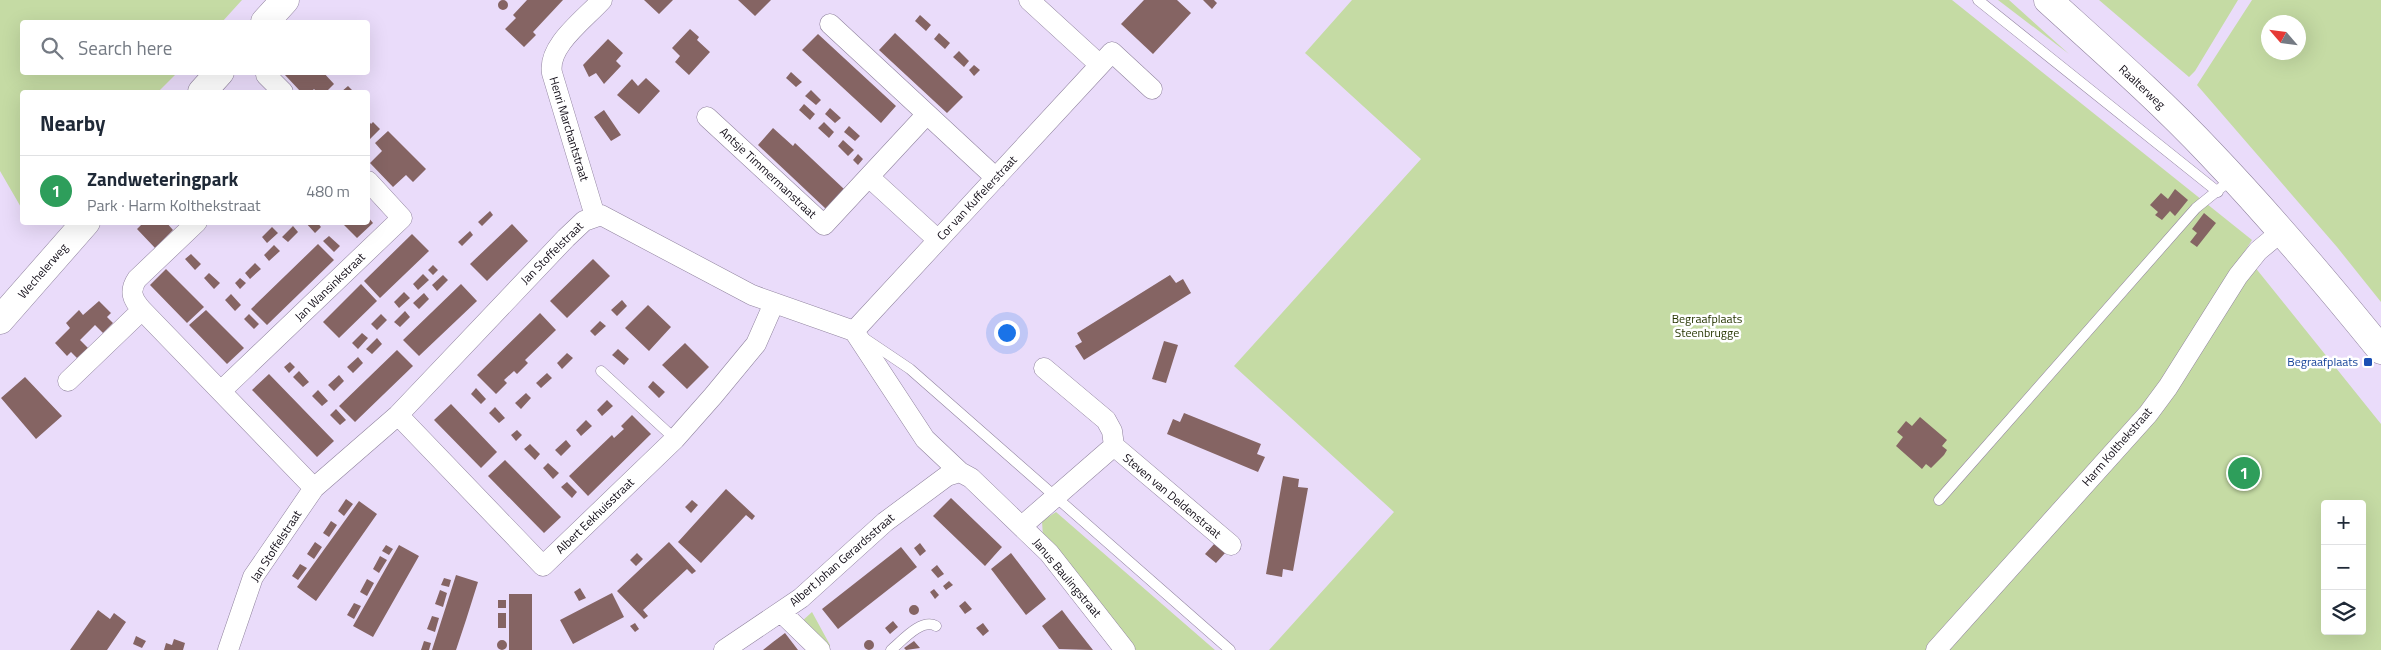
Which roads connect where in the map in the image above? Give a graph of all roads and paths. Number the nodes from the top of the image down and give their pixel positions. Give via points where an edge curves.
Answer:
1 (285, 0) edge
2 (1029, 0) edge
3 (1978, 0) edge
4 (2048, 0) edge
5 (592, 3) edge
6 (267, 20) edge
7 (830, 24) dead end
8 (1100, 65) junction
9 (217, 75) edge
10 (266, 76) dead end
11 (1152, 89) dead end
12 (204, 90) edge
13 (281, 90) edge
14 (927, 114) junction
15 (707, 117) dead end
16 (869, 177) junction
17 (996, 178) junction
18 (370, 183) edge
19 (2226, 185) junction
20 (596, 216) junction
21 (83, 225) edge
22 (194, 225) edge
23 (2282, 231) junction
24 (938, 240) junction
25 (774, 303) junction
26 (142, 310) junction
27 (0, 320) edge
28 (854, 331) junction
29 (2381, 350) edge
30 (1044, 368) dead end
31 (601, 371) dead end
32 (68, 381) dead end
33 (221, 391) junction
34 (398, 415) junction
35 (675, 439) junction
36 (1114, 446) junction
37 (960, 472) junction
38 (314, 488) junction
39 (1056, 498) junction
40 (1939, 500) dead end
41 (1022, 526) junction
42 (1231, 545) dead end
43 (781, 612) junction
44 (936, 626) dead end
45 (228, 650) edge
46 (724, 650) edge
47 (820, 650) edge
48 (891, 650) edge
49 (1125, 650) edge
50 (1230, 650) edge
51 (1936, 650) edge

1 - 6 main road
2 - 8 street
3 - 19 lane
4 - 19 main road, Raalterweg via 2150,94
5 - 20 street, Henri Marchantstraat via 557,48 551,65
7 - 14 street
8 - 11 street, Cor van Kuffelerstraat via 1112,52
8 - 17 street, Cor van Kuffelerstraat
9 - 12 main road
10 - 13 street
14 - 16 street, Antsje Timmermanstraat
14 - 17 street
15 - 16 street, Antsje Timmermanstraat via 824,225
16 - 24 street
17 - 24 street, Cor van Kuffelerstraat
18 - 33 street, Jan Wansinkstraat via 402,218
19 - 23 main road, Raalterweg
19 - 40 lane via 2196,208
20 - 25 street, Jan Stoffelstraat via 606,217 752,295
20 - 34 street, Jan Stoffelstraat via 584,221 566,238
21 - 27 main road, Wechelerweg
22 - 26 street via 134,283 132,296
23 - 29 main road, Raalterweg
23 - 51 street, Harm Kolthekstraat via 2258,251 2238,276 2148,414
24 - 28 street, Cor van Kuffelerstraat
25 - 28 street, Jan Stoffelstraat
25 - 35 street, Albert Eekhuisstraat via 756,344
26 - 32 street
26 - 33 street
28 - 37 street via 925,439
28 - 39 lane via 910,369
30 - 36 street, Steven van Deldenstraat via 1106,420
31 - 35 lane
33 - 38 street
34 - 35 street, Albert Eekhuisstraat via 543,566
34 - 38 street, Jan Stoffelstraat
36 - 39 street, Steven van Deldenstraat
36 - 42 street, Steven van Deldenstraat
37 - 41 street, Janus Baulingstraat via 971,478
37 - 43 street, Albert Johan Gerardsstraat via 947,476 885,522 807,593
38 - 45 street, Jan Stoffelstraat via 253,577
39 - 41 street, Steven van Deldenstraat
39 - 50 lane
41 - 49 street, Janus Baulingstraat via 1049,553
43 - 46 street, Albert Johan Gerardsstraat
43 - 47 street
44 - 48 lane via 922,625

